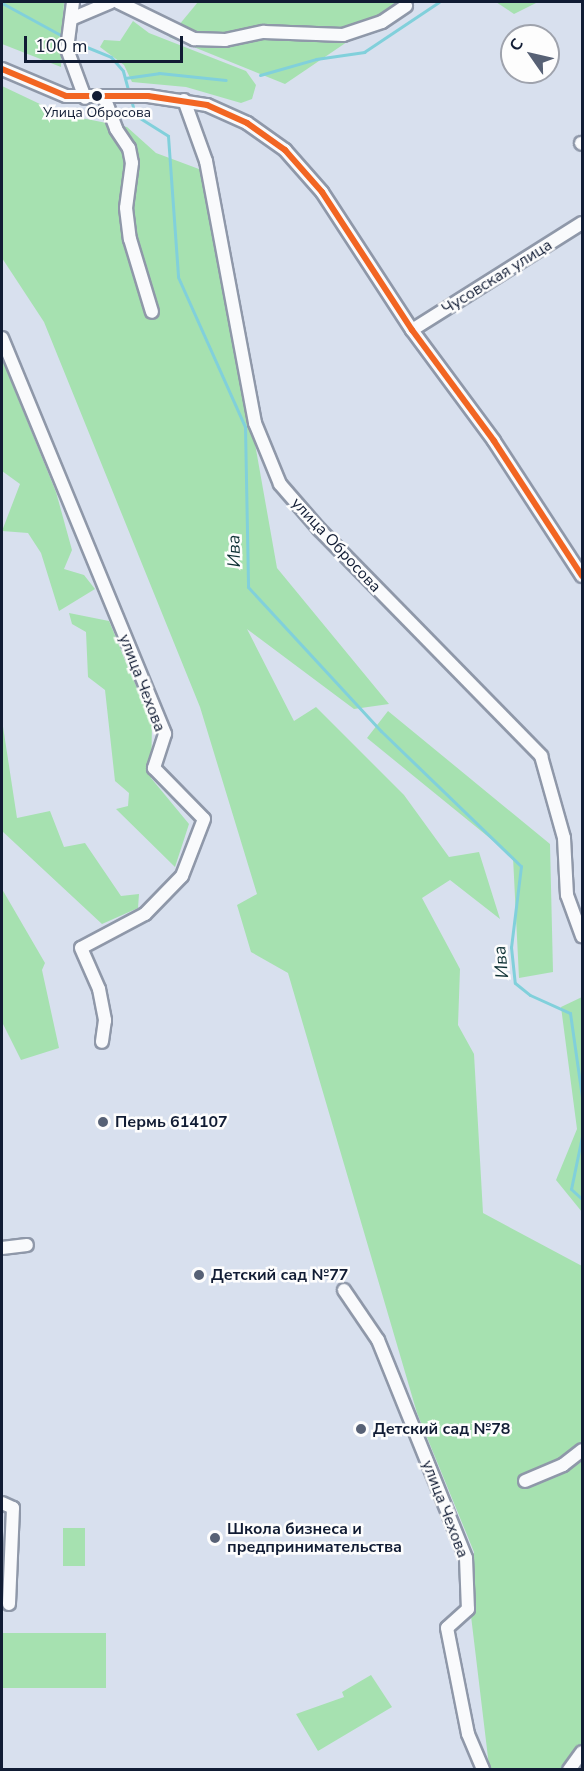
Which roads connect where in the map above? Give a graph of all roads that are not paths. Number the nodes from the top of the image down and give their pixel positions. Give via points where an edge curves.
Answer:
1 (73, 2) edge
2 (111, 2) edge
3 (118, 2) edge
4 (406, 6) dead end
5 (70, 22) junction
6 (2, 69) edge
7 (104, 97) junction
8 (85, 98) junction
9 (184, 100) junction
10 (582, 223) edge
11 (152, 312) dead end
12 (412, 330) junction
13 (2, 338) edge
14 (582, 576) edge
15 (582, 936) edge
16 (102, 1041) dead end
17 (27, 1245) dead end
18 (2, 1248) edge
19 (344, 1290) dead end
20 (582, 1450) edge
21 (525, 1481) dead end
22 (2, 1503) edge
23 (9, 1604) dead end
24 (582, 1752) edge
25 (483, 1770) edge
26 (569, 1770) edge

1 - 5 street
2 - 5 street
3 - 4 street via 194,39 225,40 264,32 343,35 382,22
5 - 8 street via 67,49
6 - 8 street via 47,90
7 - 8 street
7 - 9 street
7 - 11 street via 116,129 129,148 132,163 126,208 130,239
9 - 12 street via 228,112 247,123 307,172
9 - 15 street, улица Обросова via 206,161 255,423 280,484 319,530 541,756 564,838 567,895
10 - 12 street, Чусовская улица
12 - 14 street via 494,441
13 - 16 street, улица Чехова via 165,734 154,768 204,819 182,876 145,914 81,948 99,989 105,1020
17 - 18 street
19 - 25 street, улица Чехова via 378,1340 466,1558 468,1610 447,1629 468,1734
20 - 21 street via 563,1465
22 - 23 street via 13,1508
24 - 26 street

